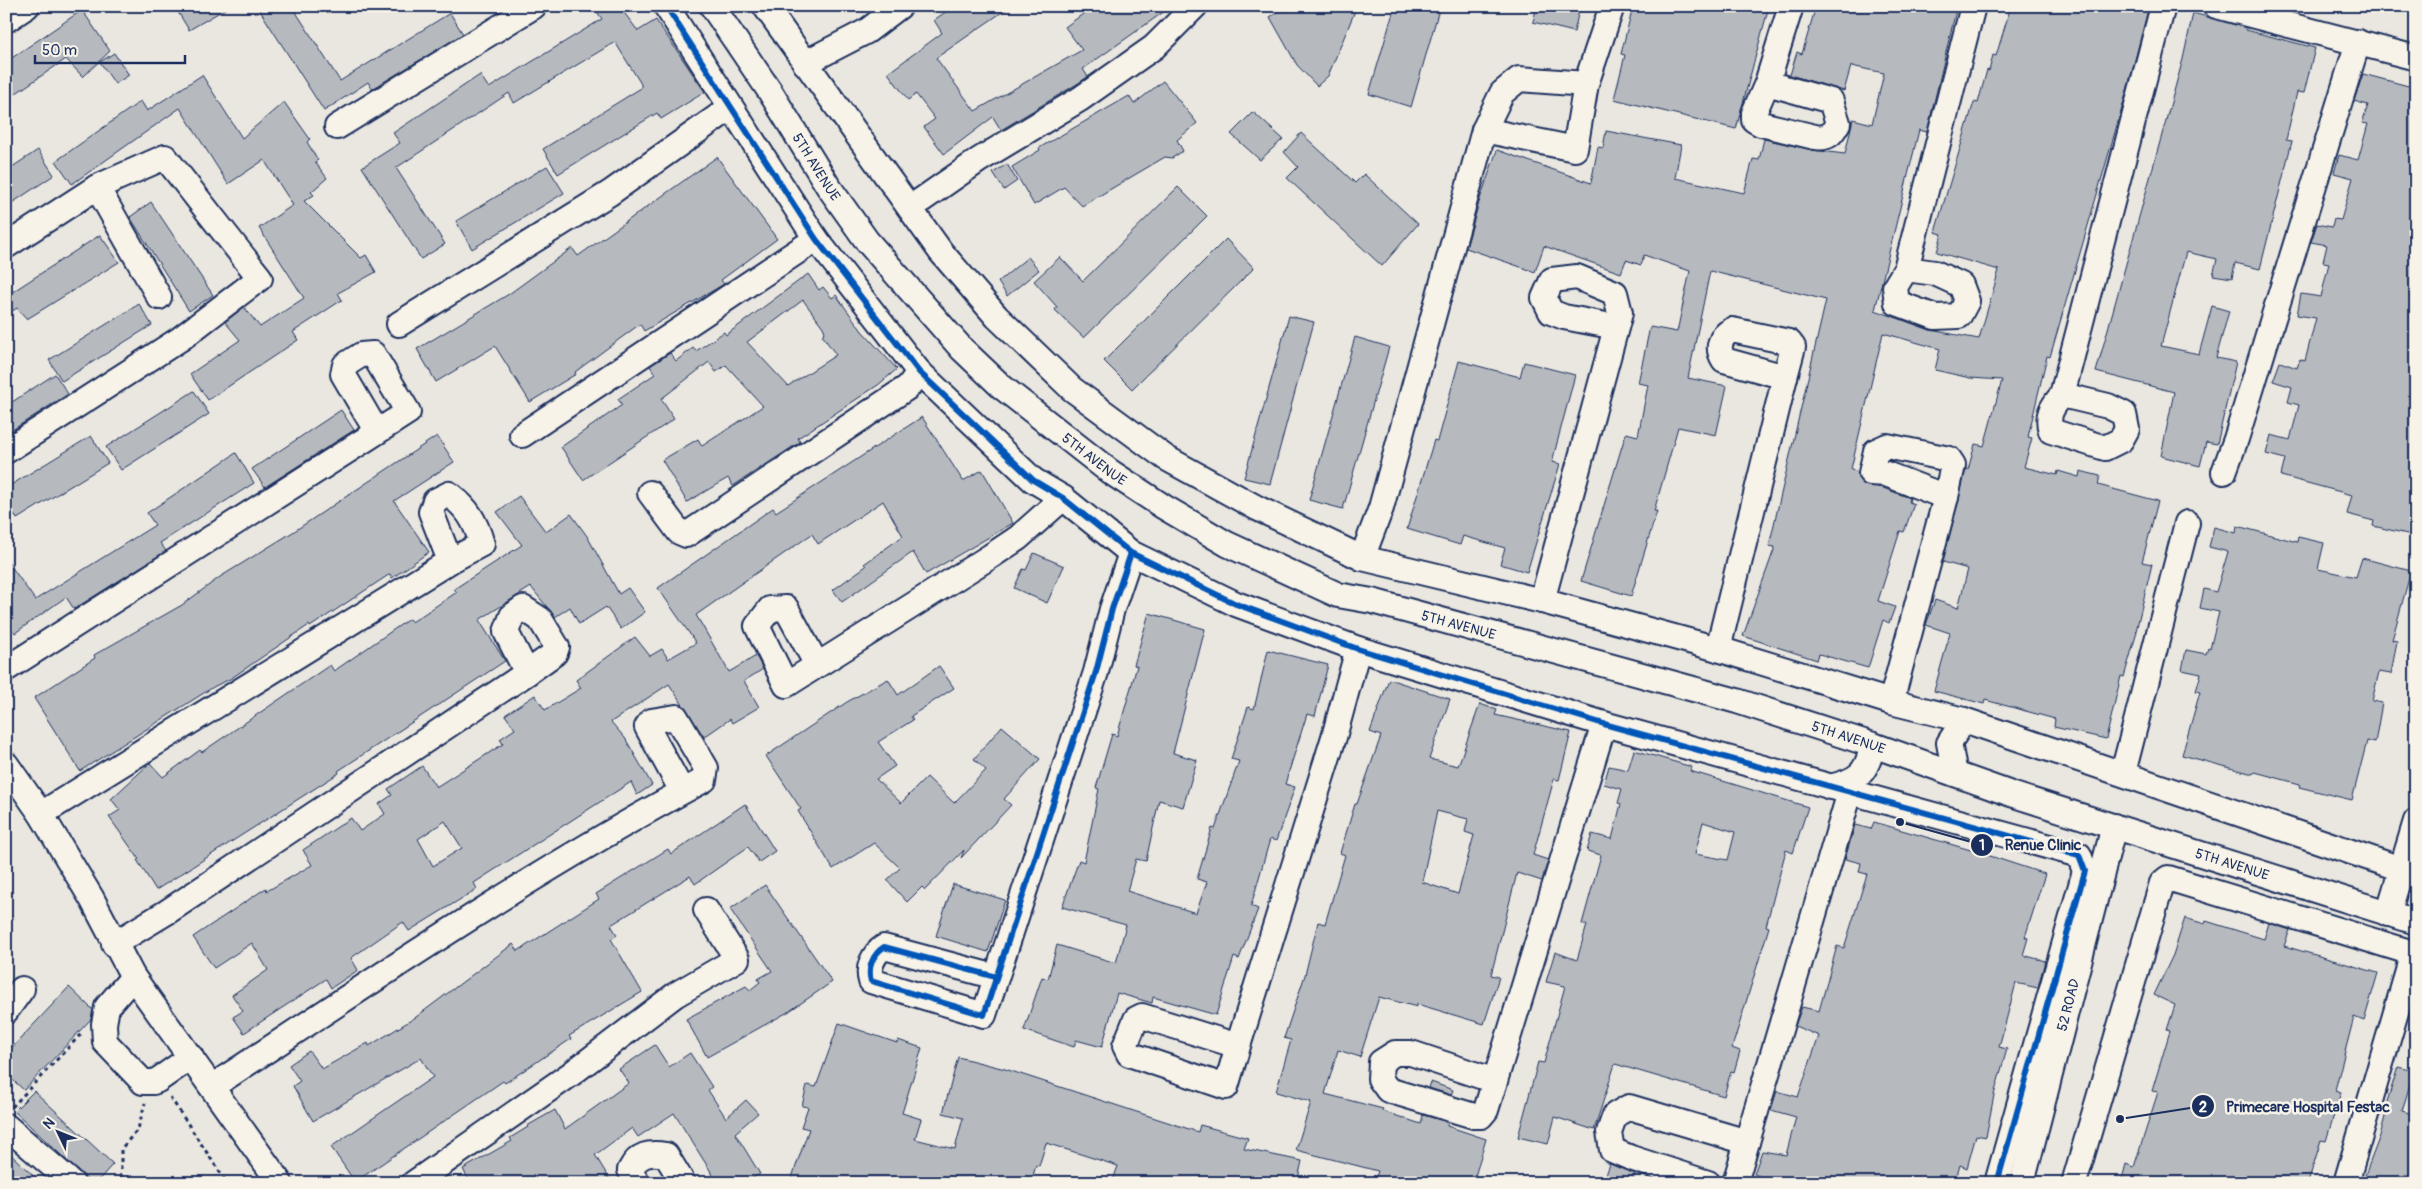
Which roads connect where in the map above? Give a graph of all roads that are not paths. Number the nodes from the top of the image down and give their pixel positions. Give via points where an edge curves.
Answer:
1 (27, 6) edge
2 (534, 6) edge
3 (666, 6) edge
4 (712, 6) edge
5 (765, 6) edge
6 (900, 6) edge
7 (1195, 6) edge
8 (1612, 6) edge
9 (1791, 6) edge
10 (1973, 6) edge
11 (2163, 6) edge
12 (2216, 6) edge
13 (2262, 13) edge
14 (6, 20) edge
15 (2358, 42) junction
16 (2416, 58) edge
17 (805, 63) junction
18 (1767, 83) dead end
19 (1586, 84) junction
20 (730, 108) junction
21 (337, 127) dead end
22 (1484, 130) junction
23 (97, 187) junction
24 (910, 208) junction
25 (816, 238) junction
26 (6, 246) edge
27 (1906, 269) dead end
28 (159, 297) dead end
29 (399, 324) dead end
30 (1616, 328) dead end
31 (919, 372) junction
32 (1785, 377) dead end
33 (2062, 395) dead end
34 (377, 432) dead end
35 (522, 436) dead end
36 (6, 451) edge
37 (2224, 472) dead end
38 (650, 493) dead end
39 (1946, 497) dead end
40 (1063, 498) junction
41 (2187, 523) dead end
42 (1131, 553) junction
43 (1362, 558) junction
44 (450, 561) dead end
45 (1542, 601) junction
46 (1718, 648) junction
47 (1358, 649) junction
48 (817, 665) dead end
49 (6, 669) edge
50 (527, 673) dead end
51 (1891, 702) junction
52 (1964, 720) junction
53 (1604, 724) junction
54 (1873, 744) junction
55 (6, 764) edge
56 (1955, 774) junction
57 (2123, 774) junction
58 (1840, 789) junction
59 (12, 791) edge
60 (682, 792) dead end
61 (41, 814) junction
62 (2416, 821) edge
63 (2114, 826) junction
64 (2409, 872) edge
65 (706, 910) dead end
66 (2388, 914) junction
67 (2416, 922) edge
68 (114, 944) junction
69 (2414, 953) edge
70 (996, 976) junction
71 (133, 977) junction
72 (22, 989) dead end
73 (6, 1012) edge
74 (1238, 1046) dead end
75 (191, 1056) junction
76 (1495, 1081) dead end
77 (214, 1086) junction
78 (6, 1126) edge
79 (1747, 1142) junction
80 (72, 1183) edge
81 (280, 1183) edge
82 (414, 1183) edge
83 (637, 1183) edge
84 (682, 1183) edge
85 (1708, 1183) edge
86 (1734, 1183) edge
87 (1997, 1183) edge
88 (2022, 1183) edge
89 (2074, 1183) edge
90 (2346, 1183) edge

1 - 14 street
2 - 21 street
3 - 20 street
4 - 54 street, 5TH AVENUE via 828,186 868,241 962,350 1002,387 1108,471 1164,507 1227,544 1338,596 1372,601 1727,698
5 - 17 street
6 - 17 street via 867,31
7 - 24 street via 1154,47 1080,99 979,160
8 - 19 street
9 - 18 street
10 - 27 street
11 - 33 street
12 - 13 street
13 - 15 street
15 - 16 street
15 - 37 street
17 - 24 street
19 - 22 street via 1519,79 1502,93
19 - 22 street via 1575,149
20 - 25 street
20 - 29 street via 610,193
22 - 43 street via 1381,508
23 - 26 street
23 - 28 street
23 - 36 street via 165,157 260,278 180,339
24 - 43 street via 941,252 998,317 1072,389 1166,458 1257,508
25 - 31 street
25 - 35 street
30 - 45 street
31 - 38 street via 908,387 686,534 679,532
31 - 40 street via 1033,480
32 - 46 street
34 - 49 street
39 - 51 street
40 - 42 street
40 - 48 street via 1018,538
41 - 57 street
42 - 47 street via 1236,604
42 - 70 street via 1096,672
43 - 45 street
44 - 61 street
45 - 46 street
46 - 51 street
47 - 53 street
47 - 74 street
50 - 68 street
51 - 52 street
52 - 56 street via 1949,743
52 - 57 street
53 - 58 street
53 - 76 street
54 - 56 street, 5TH AVENUE
54 - 58 street via 1860,776
55 - 59 street
56 - 63 street, 5TH AVENUE
57 - 64 street
58 - 79 street
58 - 87 street via 2080,854 2084,862 2085,871
59 - 61 street
60 - 77 street via 564,859
61 - 68 street via 92,899
62 - 64 street
63 - 66 street, 5TH AVENUE
63 - 88 street, 52 ROAD
64 - 66 street
65 - 82 street via 737,959 675,995 571,1074
66 - 67 street, 5TH AVENUE
68 - 71 street
69 - 89 street via 2168,878 2162,882
69 - 90 street
70 - 70 street via 984,1015 871,981 869,972 877,952 884,947
71 - 75 street
71 - 75 street via 107,1007 105,1042 143,1082 154,1081
72 - 73 street
75 - 77 street
77 - 81 street
78 - 80 street
79 - 85 street via 1629,1107 1615,1115 1609,1132 1612,1150
79 - 86 street
83 - 84 street via 630,1170 635,1161 650,1152 666,1154

